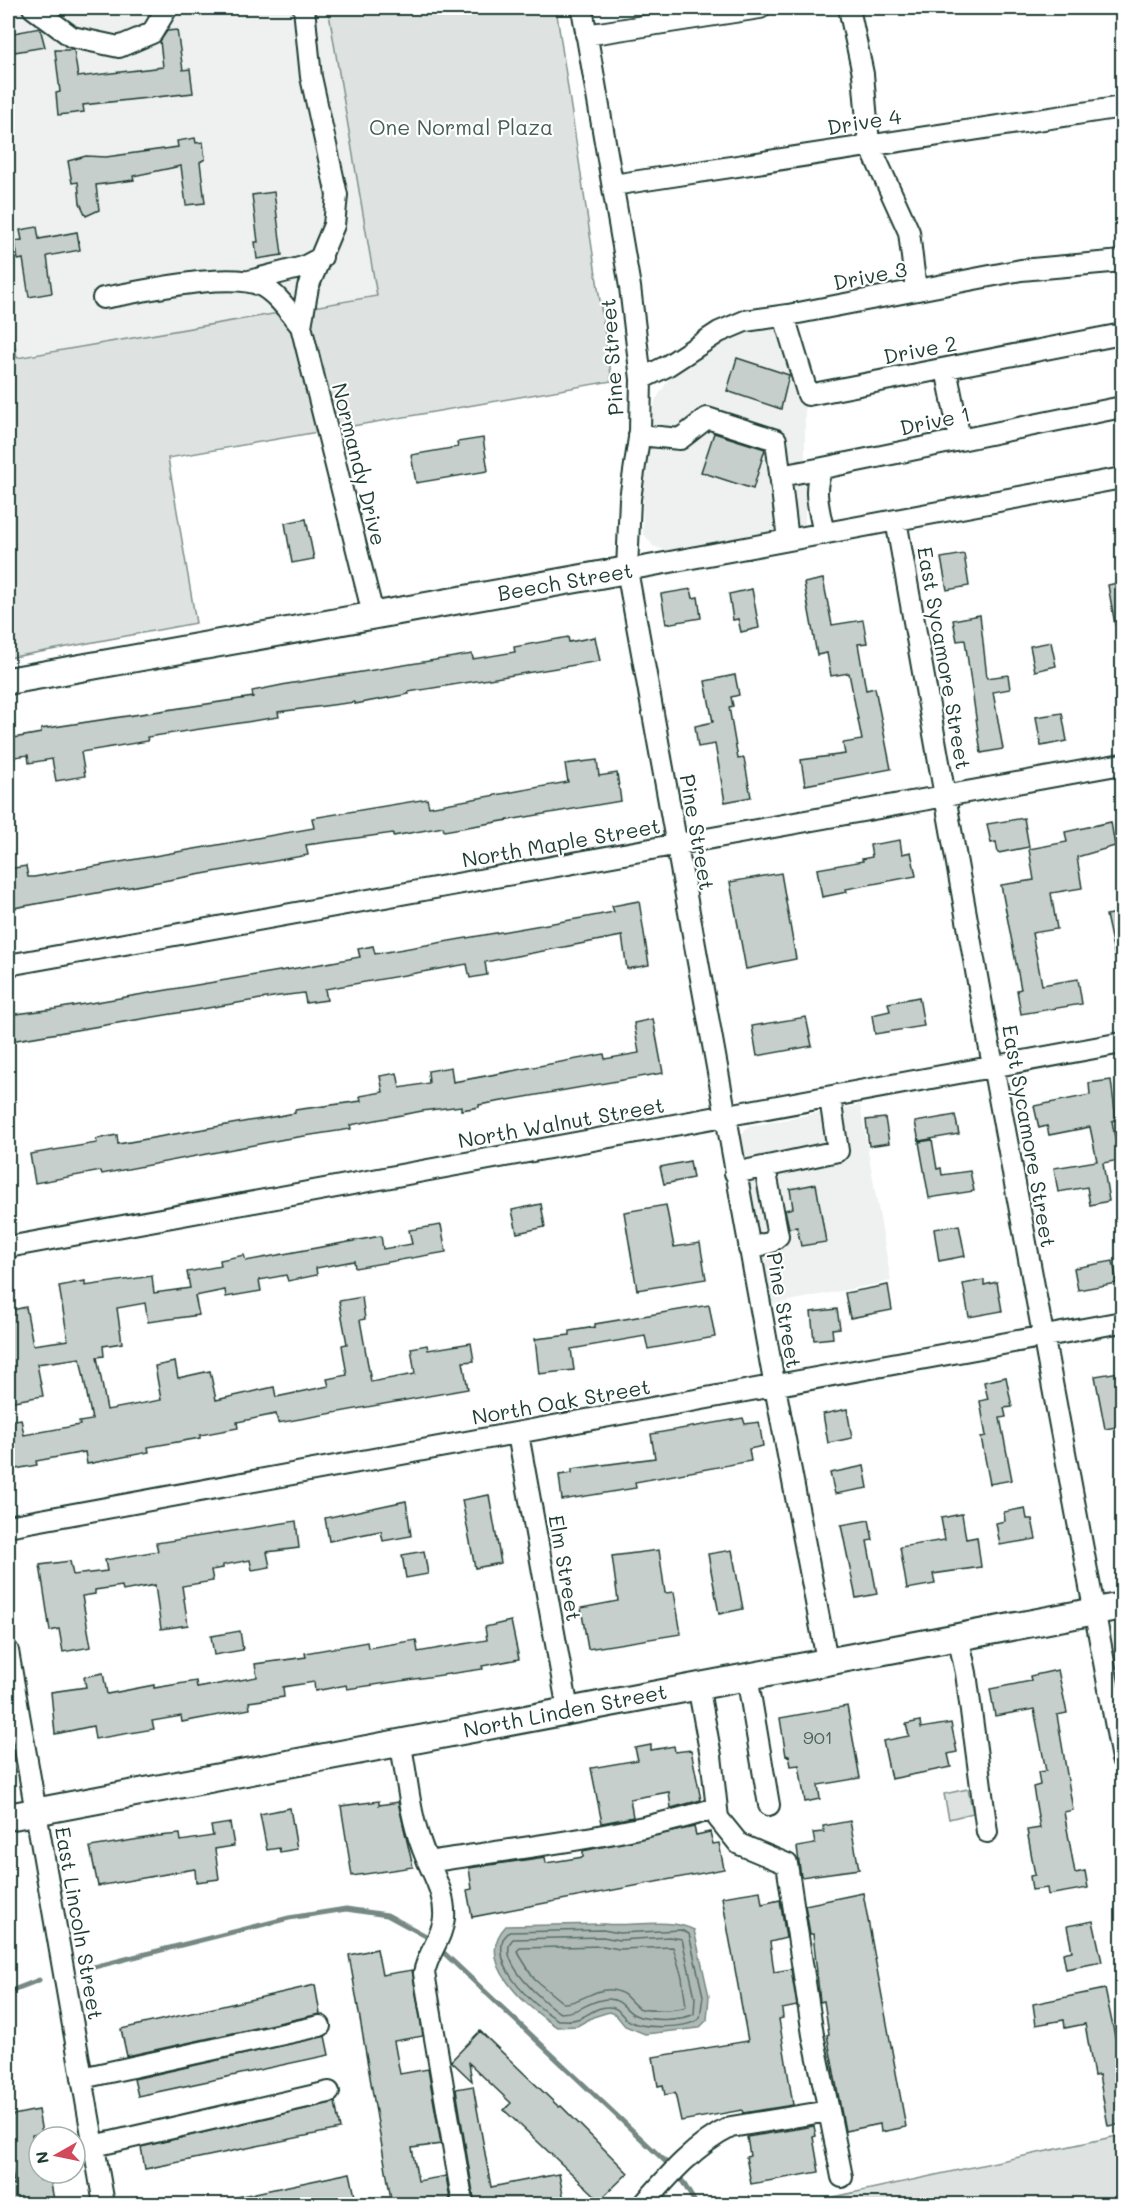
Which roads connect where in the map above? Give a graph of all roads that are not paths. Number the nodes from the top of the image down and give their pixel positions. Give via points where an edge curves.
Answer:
1 (33, 8) edge
2 (167, 8) edge
3 (304, 8) edge
4 (582, 8) edge
5 (760, 8) edge
6 (849, 8) edge
7 (586, 35) junction
8 (1122, 107) edge
9 (870, 144) junction
10 (613, 185) junction
11 (322, 257) junction
12 (1122, 261) edge
13 (249, 281) junction
14 (916, 290) junction
15 (103, 298) dead end
16 (784, 316) junction
17 (301, 326) junction
18 (1122, 334) edge
19 (946, 369) junction
20 (641, 379) junction
21 (1122, 407) edge
22 (639, 435) junction
23 (960, 439) junction
24 (823, 468) junction
25 (780, 476) junction
26 (1122, 478) edge
27 (896, 520) junction
28 (824, 534) junction
29 (788, 540) junction
30 (627, 570) junction
31 (373, 614) junction
32 (8, 681) edge
33 (1122, 764) edge
34 (945, 798) junction
35 (676, 846) junction
36 (8, 965) edge
37 (1122, 1043) edge
38 (993, 1067) junction
39 (830, 1098) junction
40 (725, 1117) junction
41 (765, 1168) junction
42 (735, 1173) junction
43 (8, 1247) edge
44 (749, 1249) junction
45 (1122, 1322) edge
46 (1042, 1337) junction
47 (775, 1387) junction
48 (518, 1434) junction
49 (8, 1526) edge
50 (1122, 1606) edge
51 (1094, 1611) junction
52 (958, 1636) junction
53 (8, 1651) edge
54 (828, 1660) junction
55 (747, 1676) junction
56 (698, 1685) junction
57 (568, 1710) junction
58 (400, 1741) junction
59 (1122, 1759) edge
60 (769, 1804) dead end
61 (716, 1808) junction
62 (37, 1812) junction
63 (8, 1817) edge
64 (987, 1832) dead end
65 (428, 1862) junction
66 (320, 2026) dead end
67 (82, 2078) junction
68 (328, 2092) dead end
69 (829, 2111) junction
70 (94, 2146) junction
71 (842, 2177) dead end
72 (104, 2205) edge
73 (464, 2205) edge
74 (644, 2205) edge

1 - 2 street via 72,37 119,47 152,33
3 - 11 street via 310,77 337,195 334,225
4 - 7 street, Pine Street
5 - 7 street
6 - 9 street via 863,74
7 - 10 street, Pine Street
8 - 9 street, Drive 4
9 - 10 street, Drive 4
9 - 14 street via 909,232
10 - 20 street, Pine Street
11 - 13 street via 303,267
11 - 17 street via 308,287
12 - 14 street, Drive 3 via 1021,270
13 - 15 street via 221,280
13 - 17 street via 271,292
14 - 16 street, Drive 3
16 - 19 street, Drive 2 via 808,395
16 - 20 street, Drive 3 via 745,321 719,332
17 - 31 street, Normandy Drive
18 - 19 street, Drive 2
19 - 23 street
20 - 22 street, Pine Street
21 - 23 street, Drive 1
22 - 25 street via 680,440 707,418 776,440
22 - 30 street, Pine Street via 630,499
23 - 24 street, Drive 1
24 - 25 street, Drive 1
24 - 28 street via 817,492
25 - 29 street
26 - 27 street, Beech Street
27 - 28 street, Beech Street
27 - 34 street, East Sycamore Street
28 - 29 street, Beech Street
29 - 30 street, Beech Street
30 - 31 main road, Beech Street
30 - 35 street, Pine Street
31 - 32 main road, Beech Street
33 - 34 street, North Maple Street
34 - 35 street, North Maple Street
34 - 38 street, East Sycamore Street
35 - 36 street, North Maple Street
35 - 40 street, Pine Street
37 - 38 street, North Walnut Street
38 - 39 street, North Walnut Street
38 - 46 street, East Sycamore Street
39 - 40 street, North Walnut Street
39 - 41 street via 838,1151
40 - 42 street, Pine Street
40 - 43 street, North Walnut Street
41 - 42 street
41 - 44 street via 778,1236
42 - 44 street, Pine Street
44 - 47 street, Pine Street
45 - 46 street, North Oak Street
46 - 47 street, North Oak Street
46 - 51 street, East Sycamore Street
47 - 48 street, North Oak Street
47 - 54 street, Pine Street
48 - 49 street, North Oak Street
48 - 57 street, Elm Street
50 - 51 main road, North Linden Street
51 - 52 main road, North Linden Street
51 - 59 street, East Sycamore Street
52 - 54 main road, North Linden Street
52 - 64 street
53 - 62 street, East Lincoln Street
54 - 55 main road, North Linden Street
55 - 56 main road, North Linden Street
55 - 60 street
56 - 57 main road, North Linden Street
56 - 61 street
57 - 58 main road, North Linden Street
58 - 62 main road, North Linden Street
58 - 65 street via 420,1843
61 - 65 street via 583,1837
61 - 69 street via 718,1818 739,1844 787,1864 813,2036
62 - 63 main road, North Linden Street
62 - 67 street, East Lincoln Street
65 - 73 street via 442,1894 444,1916 441,1936 427,1958 424,1973
66 - 67 street
67 - 70 street, East Lincoln Street
68 - 70 street
69 - 71 street
69 - 74 street via 731,2127 718,2133 701,2144
70 - 72 street, East Lincoln Street

